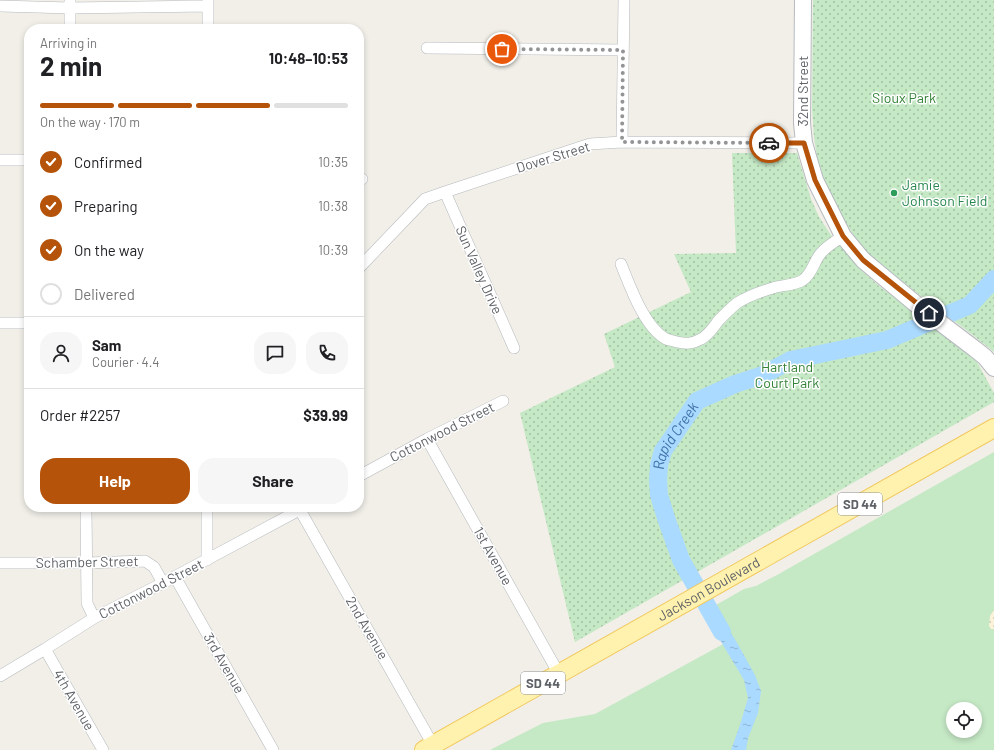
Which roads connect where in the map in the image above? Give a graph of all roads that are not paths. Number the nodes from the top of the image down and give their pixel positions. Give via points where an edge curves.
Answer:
1 (624, 0) edge
2 (803, 0) edge
3 (208, 3) edge
4 (70, 4) edge
5 (0, 6) edge
6 (70, 24) edge
7 (208, 24) edge
8 (427, 48) dead end
9 (623, 50) junction
10 (622, 142) junction
11 (804, 143) junction
12 (0, 160) edge
13 (24, 160) edge
14 (445, 192) junction
15 (843, 236) junction
16 (364, 263) edge
17 (621, 264) dead end
18 (0, 323) edge
19 (24, 323) edge
20 (514, 348) dead end
21 (994, 368) edge
22 (503, 401) dead end
23 (994, 428) edge
24 (427, 439) junction
25 (364, 473) edge
26 (86, 512) edge
27 (207, 512) edge
28 (297, 512) edge
29 (305, 512) edge
30 (207, 560) junction
31 (0, 563) edge
32 (87, 563) junction
33 (175, 577) junction
34 (163, 583) junction
35 (94, 618) junction
36 (45, 649) junction
37 (559, 674) junction
38 (0, 676) edge
39 (429, 747) edge
40 (103, 750) edge
41 (273, 750) edge

1 - 9 street
2 - 11 street, 32nd Street
3 - 4 street
3 - 7 street
4 - 5 street
4 - 6 street
8 - 9 street
9 - 10 street
10 - 11 street, Dover Street
10 - 14 street, Dover Street via 590,144
11 - 15 street, 32nd Street via 815,180
12 - 13 street
14 - 16 street, Dover Street via 425,199
14 - 20 street, Sun Valley Drive
15 - 17 street via 822,252 803,280 748,297 733,306 702,339 689,344 666,339 656,332 637,302
15 - 21 street, 32nd Street via 863,260 985,357
18 - 19 street
22 - 24 street, Cottonwood Street
23 - 37 main road, Jackson Boulevard / SD 44
24 - 25 street, Cottonwood Street
24 - 37 street, 1st Avenue
26 - 32 street
27 - 30 street
28 - 30 street, Cottonwood Street
29 - 39 street, 2nd Avenue
30 - 33 street, Cottonwood Street
31 - 32 street, Schamber Street
32 - 34 street, Schamber Street via 145,561 154,567
32 - 35 street via 87,603
33 - 34 street, Cottonwood Street
33 - 41 street, 3rd Avenue
34 - 35 street, Cottonwood Street
35 - 36 street, Cottonwood Street
36 - 38 street, Cottonwood Street
36 - 40 street, 4th Avenue
37 - 39 main road, Jackson Boulevard / SD 44

